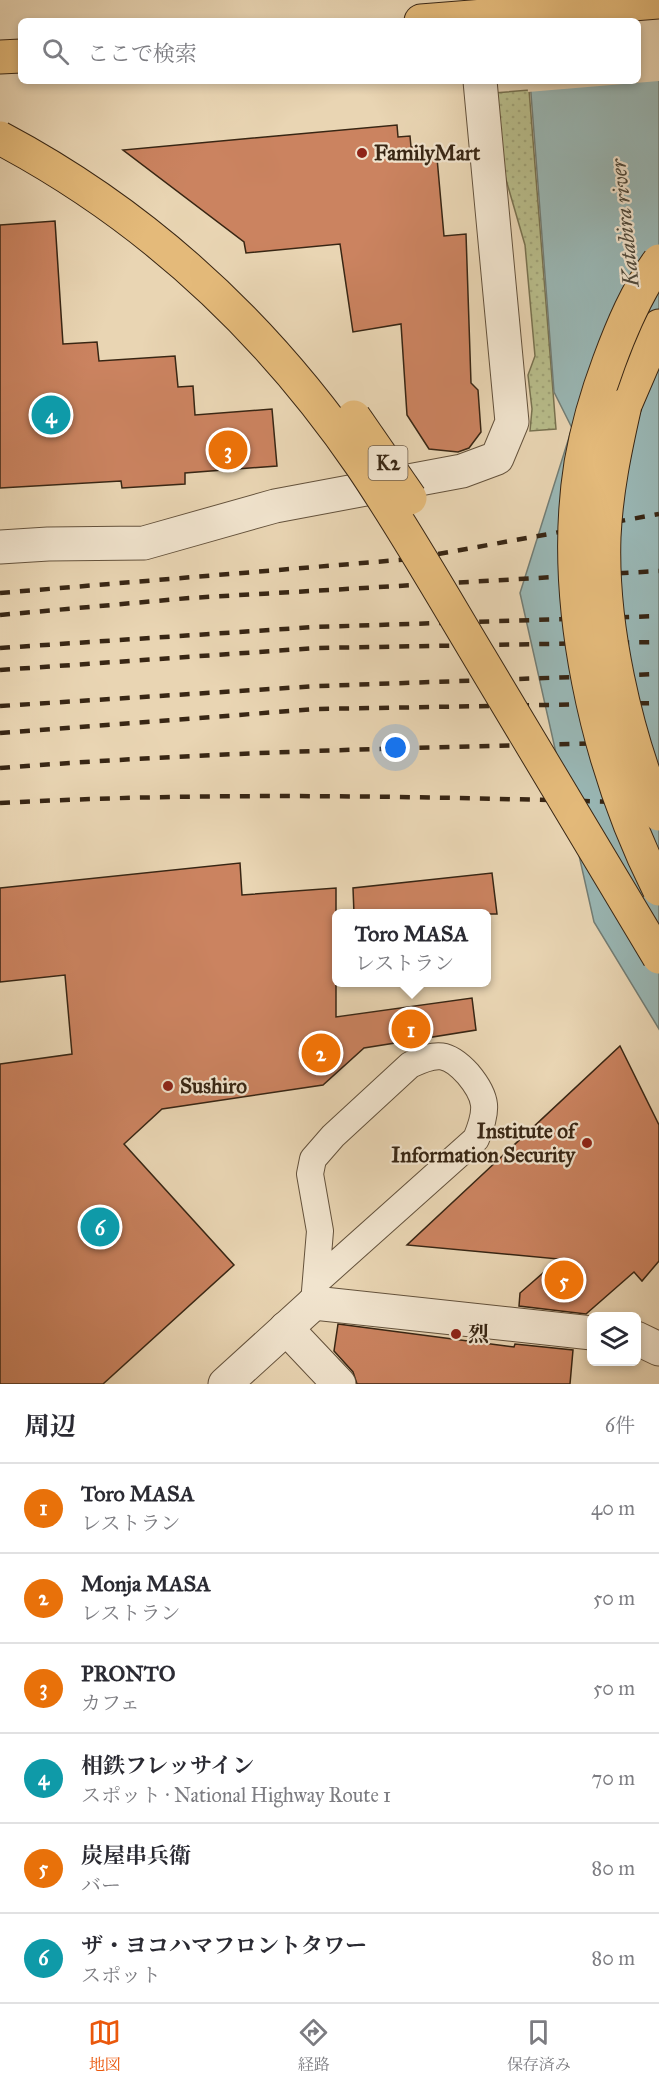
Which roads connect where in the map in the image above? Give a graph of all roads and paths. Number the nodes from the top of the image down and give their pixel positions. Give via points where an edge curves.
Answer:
1 (659, 2) edge
2 (480, 18) edge
3 (18, 56) edge
4 (0, 57) edge
5 (480, 84) edge
6 (0, 116) edge
7 (0, 138) edge
8 (659, 261) edge
9 (659, 326) edge
10 (0, 547) edge
11 (659, 814) edge
12 (659, 889) edge
13 (659, 914) edge
14 (659, 957) edge
15 (315, 1292) junction
16 (286, 1328) junction
17 (587, 1332) edge
18 (641, 1340) edge
19 (659, 1349) edge
20 (225, 1384) edge
21 (339, 1384) edge

1 - 2 highway
3 - 4 highway
5 - 10 street via 512,422 497,458 462,471 274,506 144,543
6 - 13 highway, K2, bridge via 117,183 173,226 271,319 311,363 382,454 417,508
7 - 14 highway, K2, bridge via 63,172 161,243 256,333 329,421 392,512
8 - 12 highway, bridge via 622,327 598,393 581,463 575,536 577,604 602,736 622,804
9 - 11 highway, bridge via 625,405 610,474 604,537 607,601 616,663 631,732
15 - 15 lane via 320,1231 310,1174 313,1159 410,1065 441,1055 455,1060 481,1090 485,1106 476,1139
15 - 16 street
15 - 17 street
16 - 20 street
16 - 21 street
18 - 19 street

